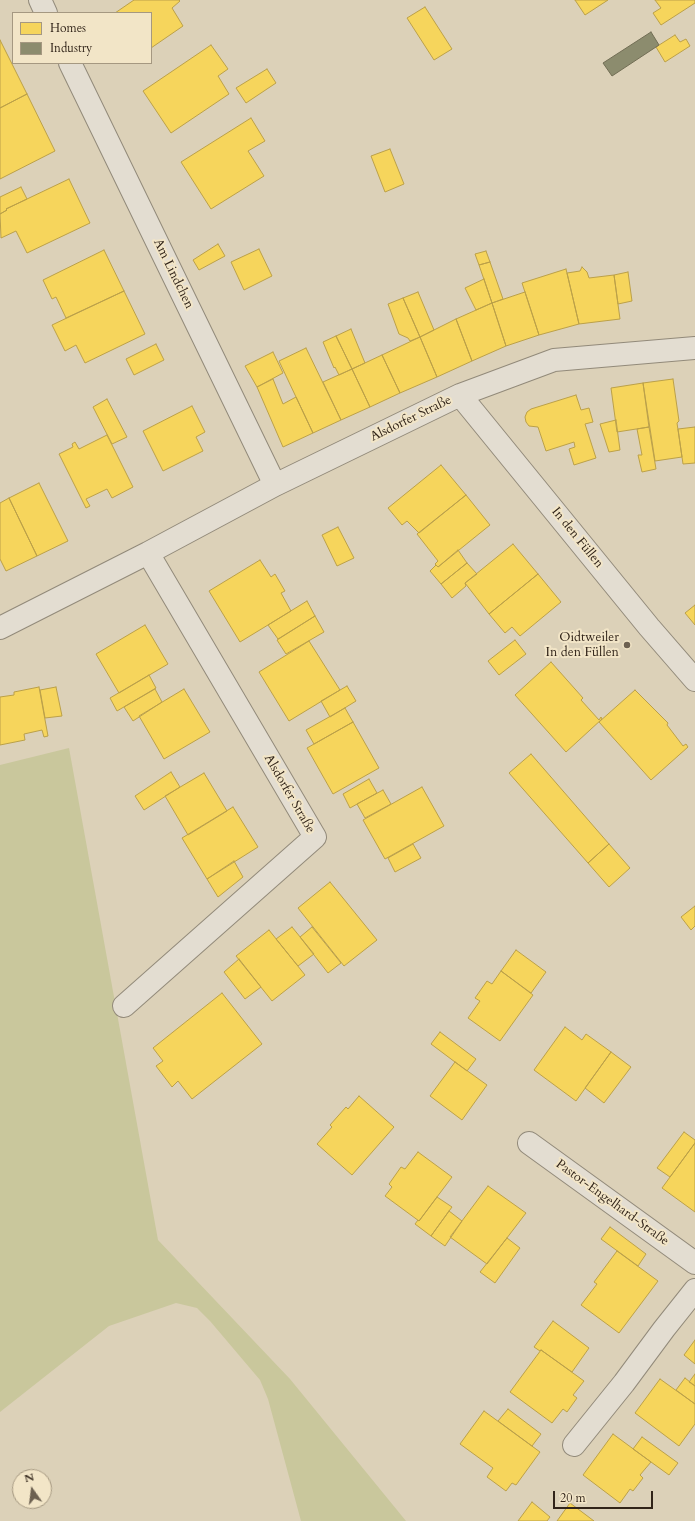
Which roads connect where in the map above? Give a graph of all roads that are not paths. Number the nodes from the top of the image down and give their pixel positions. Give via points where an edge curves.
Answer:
1 (40, 0) edge
2 (46, 12) edge
3 (70, 64) edge
4 (695, 348) edge
5 (460, 395) junction
6 (275, 485) junction
7 (148, 553) junction
8 (0, 628) edge
9 (695, 680) edge
10 (124, 1006) dead end
11 (529, 1143) dead end
12 (695, 1263) edge
13 (695, 1290) edge
14 (574, 1446) dead end

1 - 2 street
3 - 6 street, Am Lindchen
4 - 5 street, Alsdorfer Straße via 554,360
5 - 6 street, Alsdorfer Straße
5 - 9 street, In den Füllen
6 - 7 street, Alsdorfer Straße
7 - 8 street, Alsdorfer Straße
7 - 10 street, Alsdorfer Straße via 315,837
11 - 12 street, Pastor-Engelhard-Straße
13 - 14 street

